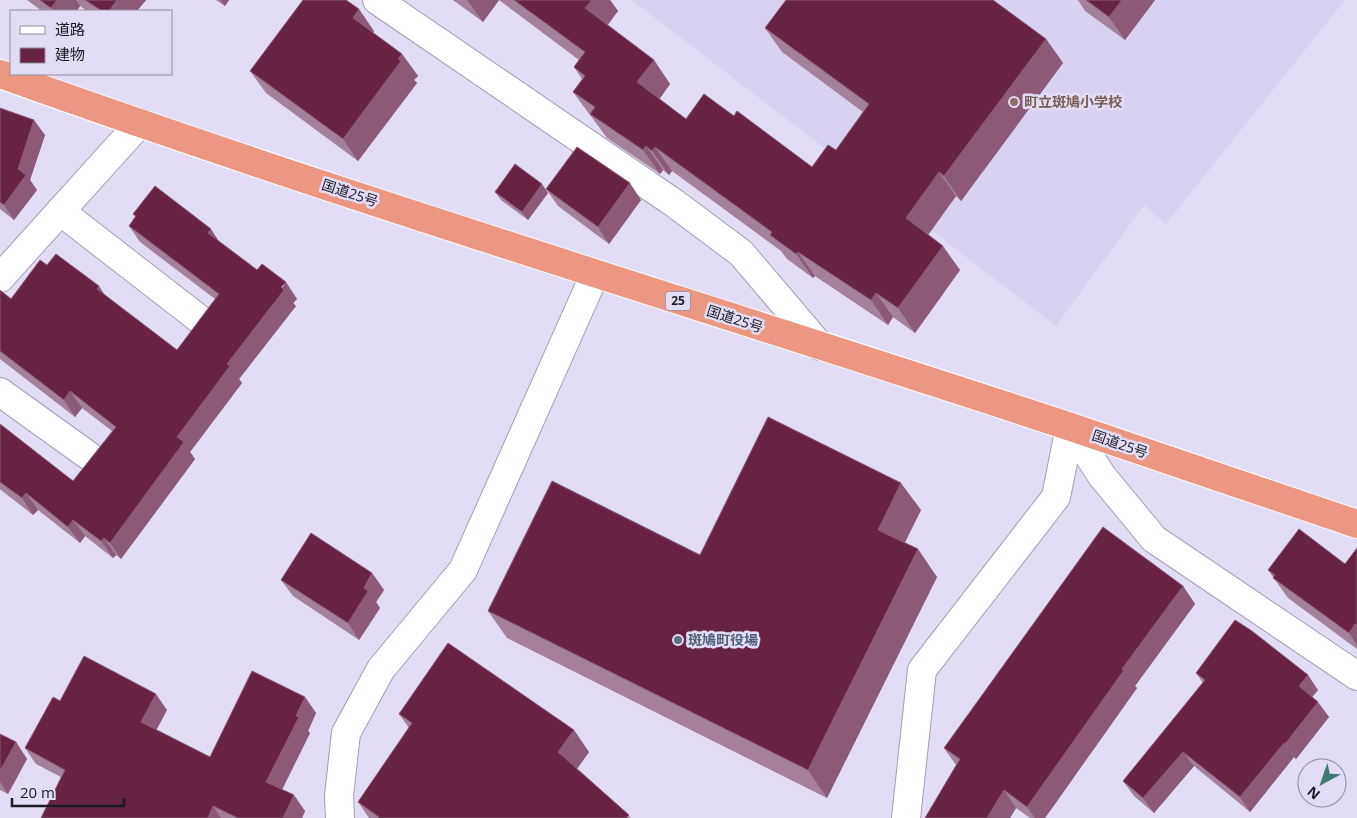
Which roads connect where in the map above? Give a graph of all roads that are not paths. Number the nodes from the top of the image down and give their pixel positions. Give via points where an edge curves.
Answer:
1 (377, 0) edge
2 (0, 74) edge
3 (140, 123) junction
4 (60, 211) junction
5 (595, 274) junction
6 (0, 278) edge
7 (198, 318) edge
8 (820, 346) junction
9 (0, 392) edge
10 (1070, 427) junction
11 (89, 456) dead end
12 (1357, 524) edge
13 (1357, 676) edge
14 (340, 818) edge
15 (906, 818) edge

1 - 8 street via 674,203 741,253
2 - 3 highway, 国道25号 / 25
3 - 4 street
3 - 5 highway, 国道25号 / 25
4 - 6 street
4 - 7 street
5 - 8 highway, 国道25号 / 25
5 - 14 street via 462,570 381,669 346,733 339,796
8 - 10 highway, 国道25号 / 25
9 - 11 street
10 - 12 highway, 国道25号 / 25
10 - 13 street via 1102,476 1154,539
10 - 15 street via 1056,497 922,670

